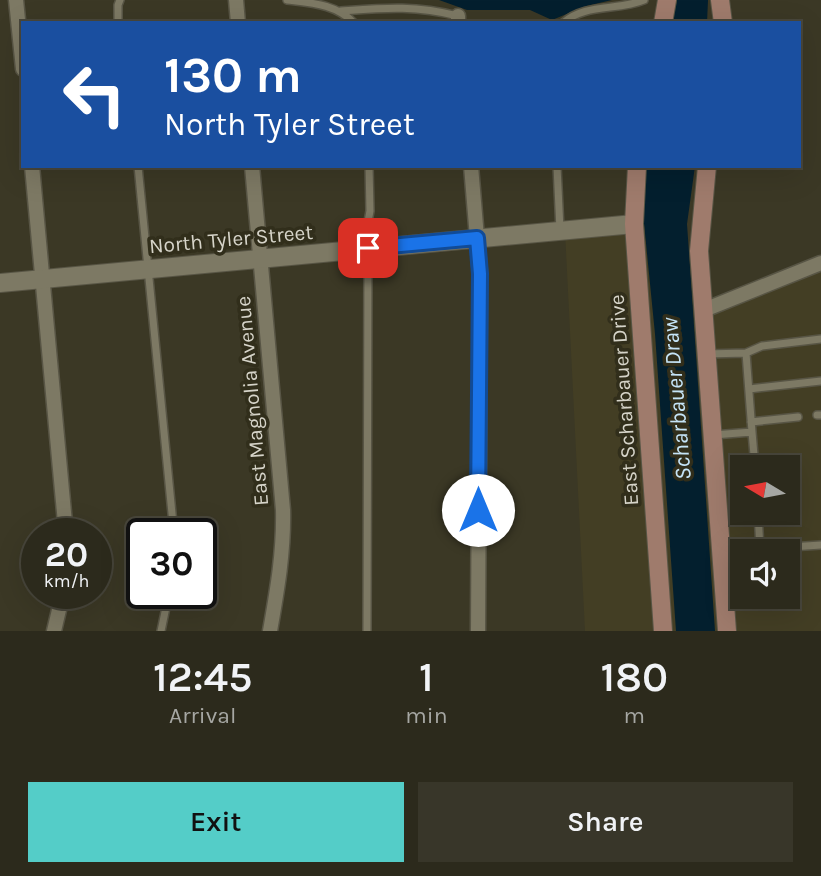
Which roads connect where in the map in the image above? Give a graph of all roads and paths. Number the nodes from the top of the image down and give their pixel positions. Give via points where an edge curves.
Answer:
1 (16, 0) edge
2 (120, 0) edge
3 (236, 0) edge
4 (287, 0) edge
5 (644, 0) edge
6 (667, 0) edge
7 (720, 0) edge
8 (341, 11) junction
9 (458, 19) edge
10 (118, 21) edge
11 (238, 21) edge
12 (352, 21) edge
13 (566, 21) edge
14 (663, 21) edge
15 (723, 21) edge
16 (21, 49) edge
17 (32, 168) edge
18 (138, 168) edge
19 (252, 168) edge
20 (369, 168) edge
21 (471, 168) edge
22 (557, 168) edge
23 (637, 168) edge
24 (706, 168) edge
25 (635, 224) junction
26 (560, 231) junction
27 (477, 238) junction
28 (365, 249) junction
29 (261, 259) junction
30 (821, 264) edge
31 (148, 269) junction
32 (43, 279) junction
33 (0, 283) edge
34 (704, 310) junction
35 (821, 339) edge
36 (746, 353) junction
37 (706, 354) junction
38 (821, 381) edge
39 (749, 389) junction
40 (799, 417) dead end
41 (751, 422) junction
42 (752, 432) junction
43 (712, 436) junction
44 (754, 455) edge
45 (65, 518) edge
46 (172, 518) edge
47 (821, 545) edge
48 (800, 547) edge
49 (730, 572) edge
50 (723, 573) junction
51 (59, 609) edge
52 (166, 609) edge
53 (54, 631) edge
54 (161, 631) edge
55 (270, 631) edge
56 (367, 631) edge
57 (478, 631) edge
58 (663, 631) edge
59 (727, 631) edge

1 - 16 street
2 - 10 lane
3 - 11 street
4 - 8 lane
5 - 13 lane via 582,11
6 - 14 main road
7 - 15 main road
8 - 9 lane via 401,7 438,11
8 - 12 lane
17 - 32 street
18 - 31 lane
19 - 29 street, East Magnolia Avenue
20 - 28 lane
21 - 27 street
22 - 26 lane
23 - 25 main road, East Scharbauer Drive
24 - 34 main road via 699,251
25 - 26 street, North Tyler Street
25 - 58 main road, East Scharbauer Drive
26 - 27 street, North Tyler Street
27 - 28 street, North Tyler Street
27 - 57 street
28 - 29 street, North Tyler Street
28 - 56 lane
29 - 31 street, North Tyler Street
29 - 55 street, East Magnolia Avenue via 284,529
30 - 34 street
31 - 32 street, North Tyler Street
31 - 46 lane
32 - 33 street, North Tyler Street
32 - 45 street
34 - 37 main road
35 - 36 lane via 762,346
36 - 37 lane
36 - 39 lane
37 - 43 main road
38 - 39 lane
39 - 41 lane
40 - 41 lane
41 - 42 lane
42 - 43 lane
42 - 44 lane
43 - 50 main road
47 - 48 lane
49 - 50 lane
50 - 59 main road
51 - 53 street
52 - 54 lane

